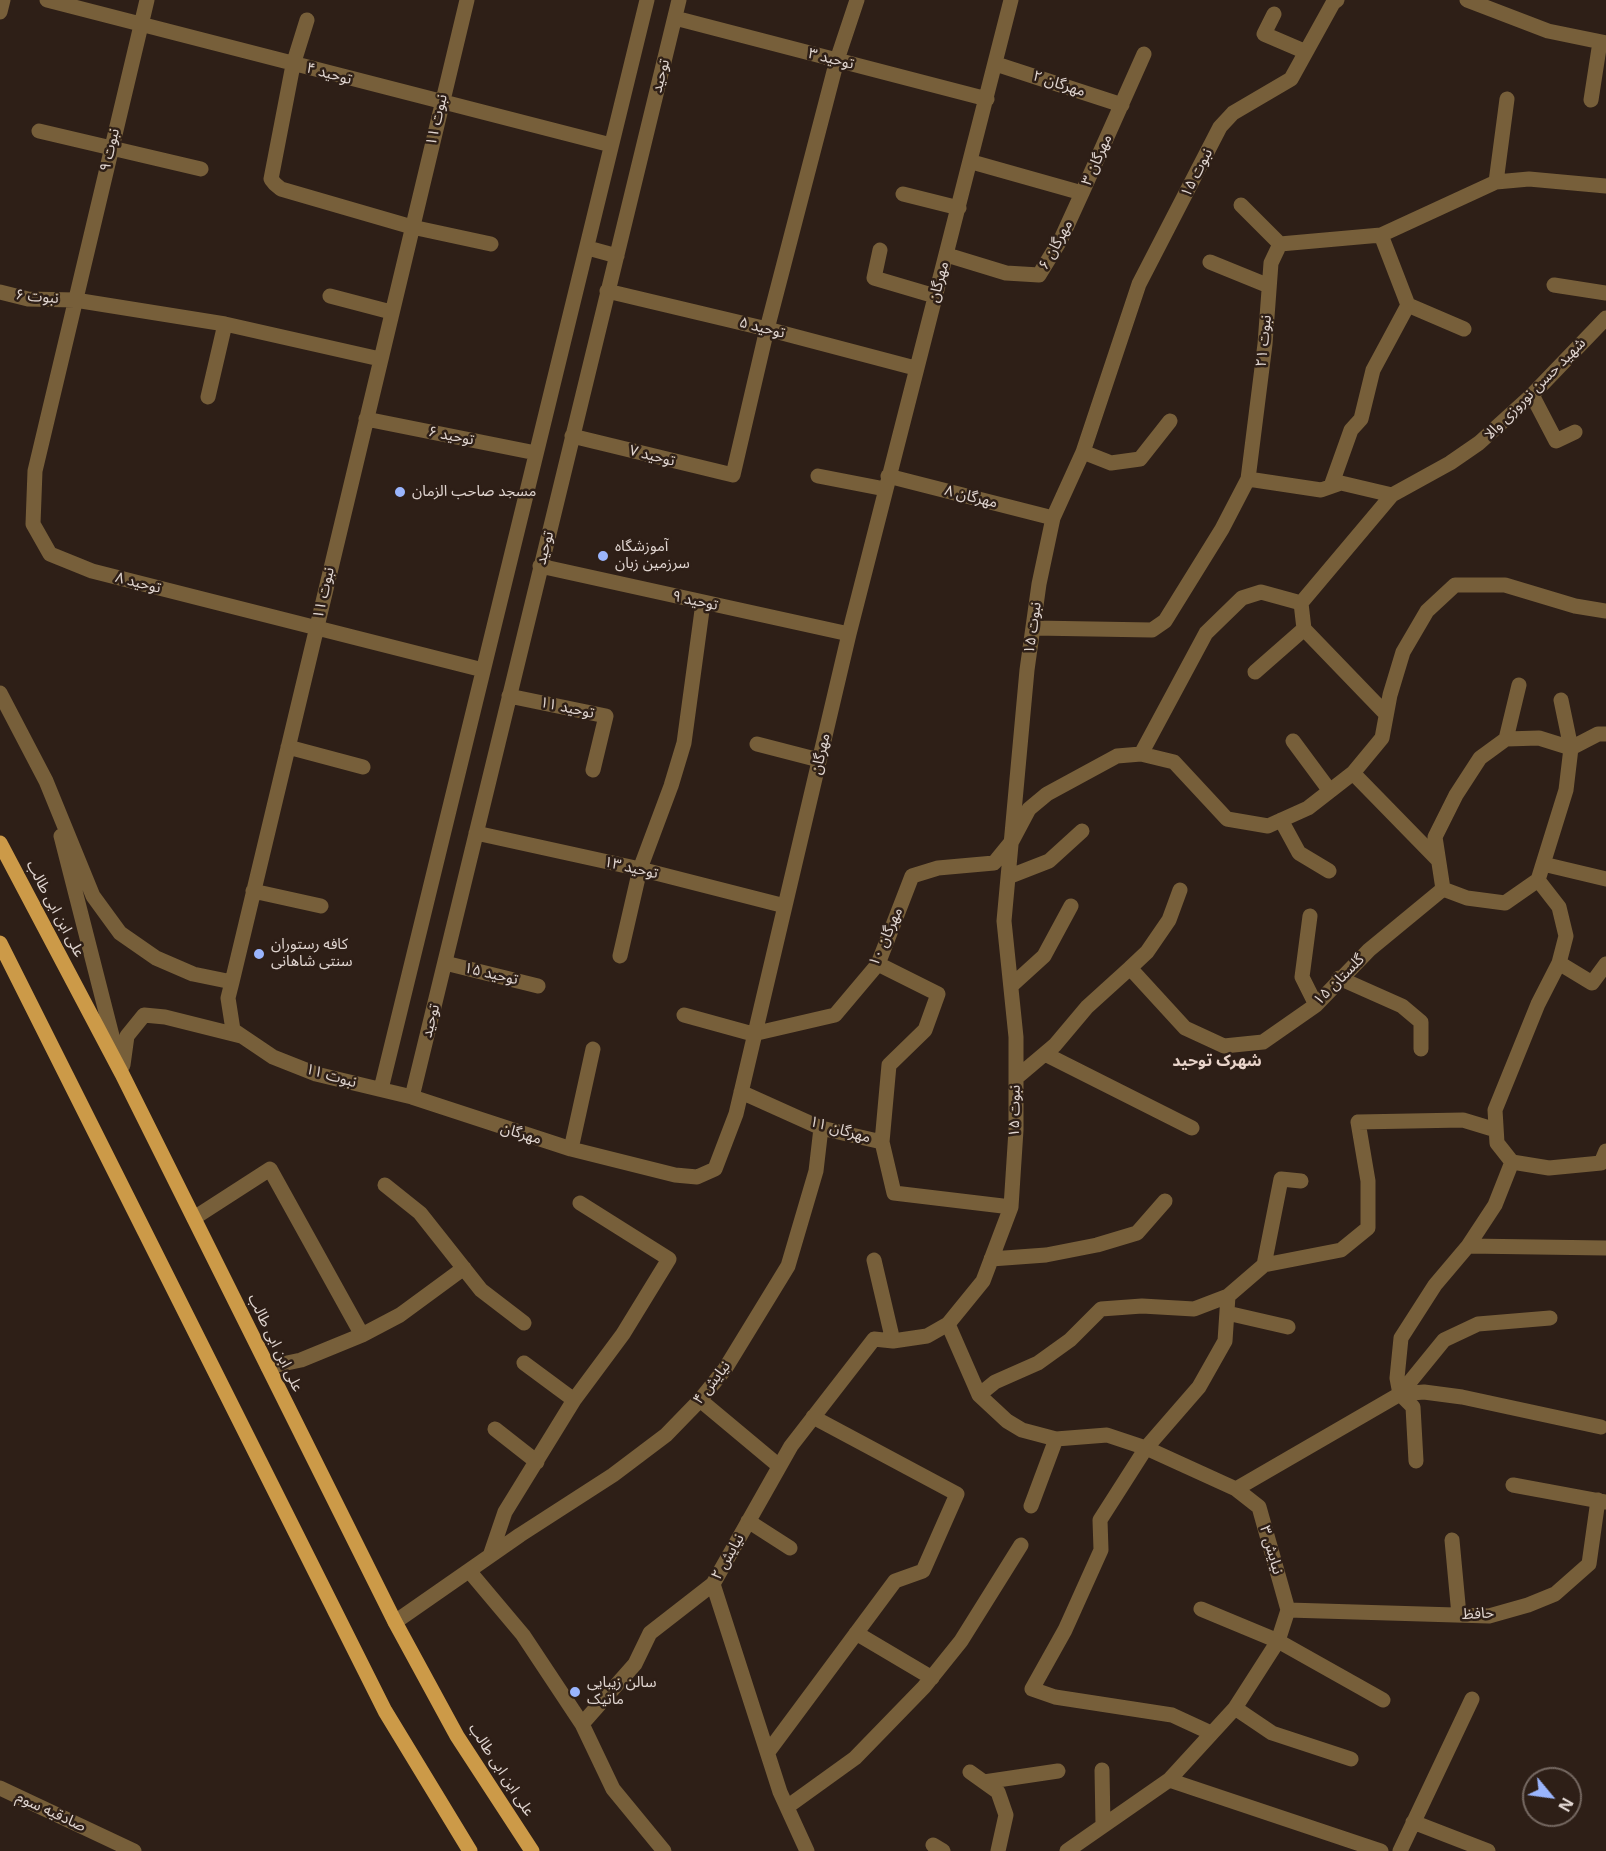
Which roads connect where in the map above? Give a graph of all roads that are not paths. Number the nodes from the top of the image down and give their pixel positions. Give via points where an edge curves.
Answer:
1 (3, 0) edge
2 (47, 0) edge
3 (147, 0) edge
4 (467, 0) edge
5 (647, 0) edge
6 (679, 0) edge
7 (857, 0) edge
8 (1011, 0) edge
9 (1337, 0) edge
10 (1467, 0) edge
11 (0, 12) edge
12 (1274, 14) dead end
13 (675, 18) junction
14 (307, 20) dead end
15 (140, 25) junction
16 (1603, 43) edge
17 (1306, 52) junction
18 (1144, 54) dead end
19 (837, 60) junction
20 (996, 64) junction
21 (293, 65) junction
22 (987, 99) junction
23 (1507, 99) dead end
24 (1591, 100) dead end
25 (441, 103) junction
26 (1122, 105) junction
27 (39, 131) dead end
28 (612, 145) junction
29 (111, 149) junction
30 (972, 162) junction
31 (201, 169) dead end
32 (1496, 182) junction
33 (1606, 186) edge
34 (1082, 193) junction
35 (903, 194) dead end
36 (1241, 205) dead end
37 (959, 208) junction
38 (412, 227) junction
39 (1381, 235) junction
40 (490, 244) dead end
41 (1280, 244) junction
42 (588, 248) junction
43 (880, 250) dead end
44 (946, 255) junction
45 (617, 256) junction
46 (1210, 262) dead end
47 (1554, 285) dead end
48 (1269, 286) junction
49 (607, 291) junction
50 (0, 292) edge
51 (1606, 293) edge
52 (330, 296) dead end
53 (935, 296) junction
54 (75, 300) junction
55 (1408, 305) junction
56 (392, 312) junction
57 (1606, 318) edge
58 (225, 324) junction
59 (1464, 328) dead end
60 (767, 329) junction
61 (380, 359) junction
62 (915, 368) junction
63 (1532, 395) junction
64 (208, 397) dead end
65 (366, 419) junction
66 (1170, 421) dead end
67 (1575, 432) dead end
68 (572, 436) junction
69 (1083, 452) junction
70 (536, 453) junction
71 (818, 476) dead end
72 (1248, 478) junction
73 (887, 483) junction
74 (1331, 486) junction
75 (1392, 495) junction
76 (1053, 518) junction
77 (540, 566) junction
78 (703, 603) junction
79 (1301, 603) junction
80 (1606, 610) edge
81 (316, 628) junction
82 (1034, 628) junction
83 (1304, 629) junction
84 (849, 634) junction
85 (483, 670) junction
86 (1256, 672) dead end
87 (1519, 685) dead end
88 (0, 693) edge
89 (509, 696) junction
90 (1561, 700) dead end
91 (1386, 714) junction
92 (1606, 734) edge
93 (1506, 739) junction
94 (1293, 741) dead end
95 (757, 744) dead end
96 (288, 747) junction
97 (1571, 748) junction
98 (1141, 754) junction
99 (819, 760) junction
100 (363, 767) dead end
101 (593, 770) dead end
102 (1353, 773) junction
103 (46, 781) junction
104 (1330, 791) junction
105 (1281, 820) junction
106 (1083, 831) dead end
107 (476, 833) junction
108 (1012, 841) junction
109 (0, 843) edge
110 (1438, 860) junction
111 (1543, 864) junction
112 (639, 869) junction
113 (1329, 871) dead end
114 (1008, 877) junction
115 (1606, 879) edge
116 (1538, 880) junction
117 (1443, 889) junction
118 (1180, 890) dead end
119 (253, 891) junction
120 (321, 906) dead end
121 (785, 906) junction
122 (1071, 906) dead end
123 (1310, 916) dead end
124 (0, 943) edge
125 (620, 957) dead end
126 (445, 963) junction
127 (1559, 963) junction
128 (878, 964) junction
129 (1606, 964) edge
130 (1130, 968) junction
131 (1339, 978) junction
132 (232, 982) junction
133 (538, 986) dead end
134 (1011, 986) junction
135 (1316, 1005) junction
136 (684, 1015) dead end
137 (753, 1034) junction
138 (243, 1036) junction
139 (593, 1049) dead end
140 (1421, 1049) dead end
141 (1045, 1054) junction
142 (122, 1074) junction
143 (1016, 1078) junction
144 (381, 1089) junction
145 (741, 1092) junction
146 (412, 1097) junction
147 (821, 1128) junction
148 (1192, 1128) dead end
149 (1496, 1130) junction
150 (882, 1142) junction
151 (571, 1149) junction
152 (1512, 1162) junction
153 (1604, 1163) edge
154 (1301, 1181) dead end
155 (385, 1185) dead end
156 (1165, 1201) dead end
157 (580, 1203) dead end
158 (1011, 1207) junction
159 (194, 1218) junction
160 (1468, 1246) junction
161 (1606, 1248) edge
162 (991, 1258) junction
163 (874, 1260) dead end
164 (1264, 1265) junction
165 (464, 1269) junction
166 (1228, 1296) junction
167 (1227, 1313) junction
168 (1550, 1318) dead end
169 (524, 1323) dead end
170 (948, 1324) junction
171 (1288, 1327) dead end
172 (362, 1335) junction
173 (893, 1341) junction
174 (524, 1363) dead end
175 (268, 1367) junction
176 (979, 1395) junction
177 (1400, 1395) junction
178 (574, 1400) junction
179 (700, 1400) junction
180 (813, 1417) junction
181 (1601, 1427) dead end
182 (495, 1430) dead end
183 (1056, 1439) junction
184 (1146, 1448) junction
185 (1416, 1461) dead end
186 (537, 1462) junction
187 (779, 1466) junction
188 (1513, 1485) dead end
189 (1236, 1489) junction
190 (1602, 1501) edge
191 (1031, 1506) dead end
192 (748, 1521) junction
193 (1452, 1540) dead end
194 (1021, 1545) dead end
195 (790, 1548) dead end
196 (490, 1556) junction
197 (470, 1572) junction
198 (713, 1584) junction
199 (1201, 1609) dead end
200 (1288, 1610) junction
201 (1459, 1615) junction
202 (395, 1622) junction
203 (856, 1633) junction
204 (1278, 1641) junction
205 (932, 1678) junction
206 (1472, 1699) dead end
207 (1383, 1700) dead end
208 (1234, 1708) junction
209 (582, 1724) junction
210 (1211, 1733) junction
211 (768, 1752) junction
212 (1351, 1760) dead end
213 (1102, 1770) dead end
214 (970, 1772) dead end
215 (1058, 1772) dead end
216 (1169, 1780) junction
217 (984, 1782) junction
218 (0, 1788) edge
219 (787, 1806) junction
220 (1413, 1822) junction
221 (1103, 1825) junction
222 (134, 1851) edge
223 (470, 1851) edge
224 (532, 1851) edge
225 (664, 1851) edge
226 (807, 1851) edge
227 (998, 1851) edge
228 (1067, 1851) edge
229 (1381, 1851) edge
230 (1400, 1851) edge
231 (1488, 1851) edge

1 - 11 street
2 - 15 street, توحید ۴
3 - 15 street, نبوت ۹
4 - 25 street, نبوت ۱۱
5 - 28 street, توحید
6 - 13 street, توحید
7 - 19 street
8 - 20 street, مهرگان
9 - 17 street, نبوت ۱۵
10 - 16 street via 1548,31
12 - 17 street via 1264,34
13 - 19 street, توحید ۳
13 - 45 street, توحید
14 - 21 street
15 - 21 street, توحید ۴
15 - 29 street, نبوت ۹
16 - 24 street
17 - 69 street, نبوت ۱۵ via 1291,79 1233,113 1220,127 1139,284
18 - 26 street, مهرگان ۳
19 - 22 street, توحید ۳
19 - 60 street
20 - 22 street, مهرگان
20 - 26 street, مهرگان ۲
21 - 25 street, توحید ۴
21 - 38 street via 271,179 281,189
22 - 30 street, مهرگان
23 - 32 street
25 - 28 street, توحید ۴
25 - 38 street, نبوت ۱۱
26 - 34 street, مهرگان ۳
27 - 29 street
28 - 42 street, توحید
29 - 31 street
29 - 54 street, نبوت ۹
30 - 34 street, مهرگان ۳
30 - 37 street, مهرگان
32 - 33 street via 1529,179
32 - 39 street
34 - 44 street, مهرگان ۶ via 1039,276 1006,273
35 - 37 street
36 - 41 street
37 - 44 street, مهرگان
38 - 40 street
38 - 56 street, نبوت ۱۱
39 - 41 street
39 - 55 street
41 - 48 street, نبوت ۲۱ via 1271,263
42 - 45 street
42 - 70 street, توحید
43 - 53 street via 874,278
44 - 53 street, مهرگان
45 - 49 street, توحید
46 - 48 street
47 - 51 street
48 - 72 street, نبوت ۲۱
49 - 60 street, توحید ۵
49 - 68 street, توحید
50 - 54 street, نبوت ۶ via 28,299
52 - 56 street
53 - 62 street, مهرگان
54 - 58 street, نبوت ۶
54 - 81 street, توحید ۸ via 35,471 33,524 50,554 92,571
55 - 59 street
55 - 74 street via 1373,370 1361,419 1351,430
56 - 61 street, نبوت ۱۱
57 - 63 street, شهید حسن نوروزی والا
58 - 61 street, نبوت ۶
58 - 64 street
60 - 62 street, توحید ۵
60 - 68 street, توحید ۷ via 733,475
61 - 65 street, نبوت ۱۱
62 - 73 street, مهرگان
63 - 67 street via 1556,441
63 - 75 street, شهید حسن نوروزی والا via 1479,443
65 - 70 street, توحید ۶
65 - 81 street, نبوت ۱۱
66 - 69 street via 1140,459 1111,463
68 - 77 street, توحید
69 - 76 street, نبوت ۱۵
70 - 85 street, توحید
71 - 73 street, مهرگان ۸
72 - 74 street via 1321,490
72 - 82 street, نبوت ۲۱ via 1222,529 1160,627
73 - 76 street, مهرگان ۸
73 - 84 street, مهرگان
74 - 75 street via 1341,483
75 - 79 street, شهید حسن نوروزی والا
76 - 82 street, نبوت ۱۵
77 - 78 street, توحید ۹
77 - 89 street, توحید
78 - 84 street, توحید ۹
78 - 112 street via 684,743
79 - 83 street
79 - 98 street via 1262,592 1242,598 1206,633
80 - 91 street via 1575,606 1505,585 1455,585 1427,611 1402,652
81 - 85 street, توحید ۸
81 - 96 street, نبوت ۱۱
82 - 108 street, نبوت ۱۵
83 - 86 street
83 - 91 street
84 - 99 street, مهرگان
85 - 144 street, توحید
87 - 93 street
88 - 103 street
89 - 101 street, توحید ۱۱ via 606,716
89 - 107 street, توحید
90 - 97 street
91 - 102 street via 1382,738
92 - 97 street
93 - 97 street via 1539,738
93 - 110 street via 1480,758 1456,795 1435,837
94 - 104 street
95 - 99 street
96 - 100 street
96 - 119 street, نبوت ۱۱
97 - 111 street via 1566,790
98 - 105 street via 1174,762 1227,819 1268,826
98 - 108 street via 1117,756 1047,794 1029,809
99 - 121 street, مهرگان
102 - 104 street
102 - 110 street
103 - 132 street via 93,896 120,933 165,962 194,974
103 - 142 street
104 - 105 street via 1308,808
105 - 113 street via 1299,853
106 - 114 street via 1049,861
107 - 112 street, توحید ۱۳
107 - 126 street, توحید
108 - 114 street, نبوت ۱۵
108 - 128 street, مهرگان ۱۰ via 994,862 938,868 912,876
109 - 142 main road, علی ابن ابی طالب
110 - 117 street
111 - 115 street
111 - 116 street
112 - 121 street, توحید ۱۳
112 - 125 street
114 - 134 street, نبوت ۱۵ via 1004,921
116 - 117 street via 1505,903 1467,898
116 - 127 street via 1559,907 1566,936
117 - 131 street, گلستان ۱۵
118 - 130 street via 1169,920 1147,952
119 - 120 street
119 - 132 street, نبوت ۱۱
121 - 137 street, مهرگان
122 - 134 street via 1044,956
123 - 135 street via 1302,977
124 - 223 main road via 385,1711
126 - 133 street, توحید ۱۵
126 - 146 street, توحید
127 - 129 street via 1592,983
127 - 149 street via 1510,1068 1495,1110
128 - 137 street, مهرگان ۱۰ via 835,1015
128 - 150 street via 938,994 925,1030 889,1065
130 - 135 street, گلستان ۱۵ via 1185,1028 1224,1046 1263,1042
130 - 141 street via 1087,1007
131 - 135 street, گلستان ۱۵
131 - 140 street via 1402,1006 1421,1022
132 - 138 street, نبوت ۱۱ via 228,998 233,1030
134 - 143 street, نبوت ۱۵
136 - 137 street
137 - 145 street, مهرگان
138 - 142 street via 144,1015 127,1036
138 - 144 street, نبوت ۱۱ via 273,1057 316,1074
139 - 151 street
141 - 143 street
141 - 148 street
142 - 159 main road, علی ابن ابی طالب
143 - 158 street, نبوت ۱۵
144 - 146 street, مهرگان
145 - 147 street, مهرگان ۱۱
145 - 151 street, مهرگان via 715,1169 697,1177
146 - 151 street, مهرگان
147 - 150 street, مهرگان ۱۱
147 - 179 street, نیایش ۴ via 816,1171 788,1266 725,1369
149 - 152 street via 1497,1143
149 - 164 street via 1463,1120 1358,1122 1368,1181 1368,1228 1341,1250
150 - 158 street, مهرگان ۱۱ via 894,1193
152 - 153 street via 1549,1168
152 - 160 street via 1495,1205
154 - 164 street via 1281,1179
155 - 165 street via 420,1213
156 - 162 street via 1137,1233 1046,1255
157 - 178 street via 669,1259 623,1334
158 - 162 street, نبوت ۱۵
159 - 172 street via 270,1169
159 - 175 main road, علی ابن ابی طالب
160 - 161 street
160 - 177 street via 1435,1285 1401,1338 1397,1378
162 - 170 street, نبوت ۱۵ via 983,1281
163 - 173 street
164 - 166 street
165 - 169 street via 481,1290
165 - 172 street via 400,1315
166 - 167 street
166 - 176 street via 1194,1309 1101,1309 1070,1340 1038,1363 996,1382
167 - 171 street
167 - 184 street via 1225,1341 1200,1387
168 - 177 street via 1478,1324 1444,1340
170 - 173 street, نیایش ۲ via 927,1336
170 - 176 street, نیایش ۳
172 - 175 street via 301,1360
173 - 180 street, نیایش ۲ via 874,1339
174 - 178 street
175 - 202 main road, علی ابن ابی طالب
176 - 183 street, نیایش ۳ via 1022,1430
177 - 181 street via 1424,1392 1462,1397
177 - 185 street via 1413,1407
177 - 189 street
178 - 186 street
179 - 187 street
179 - 196 street, نیایش ۴ via 657,1442
180 - 187 street, نیایش ۲
180 - 203 street via 957,1494 923,1570 895,1581
182 - 186 street
183 - 184 street, نیایش ۳ via 1107,1436
183 - 191 street
184 - 189 street, نیایش ۳
184 - 210 street via 1100,1520 1101,1551 1065,1630 1032,1689 1055,1697 1172,1714
186 - 196 street via 505,1512
187 - 192 street, نیایش ۲
188 - 190 street
189 - 200 street, نیایش ۳ via 1259,1507
190 - 201 street, حافظ via 1589,1564 1555,1594 1489,1616
192 - 195 street
192 - 198 street, نیایش ۲
193 - 201 street
194 - 205 street via 962,1641
196 - 197 street, نیایش ۴
197 - 202 street, نیایش ۴
197 - 209 street via 523,1635
198 - 209 street, نیایش ۲ via 651,1633 635,1664
198 - 211 street
199 - 204 street
200 - 201 street, حافظ
200 - 204 street
202 - 224 main road, علی ابن ابی طالب via 457,1736
203 - 205 street
203 - 211 street
204 - 207 street
204 - 208 street
205 - 219 street via 855,1758
206 - 220 street
208 - 210 street
208 - 212 street via 1272,1733
209 - 225 street via 613,1789
210 - 216 street
211 - 219 street
213 - 221 street
214 - 217 street
215 - 217 street
216 - 221 street
216 - 229 street
217 - 227 street via 999,1792 1006,1815
218 - 222 street, صادقیه سوم
219 - 226 street
220 - 230 street
220 - 231 street
221 - 228 street

